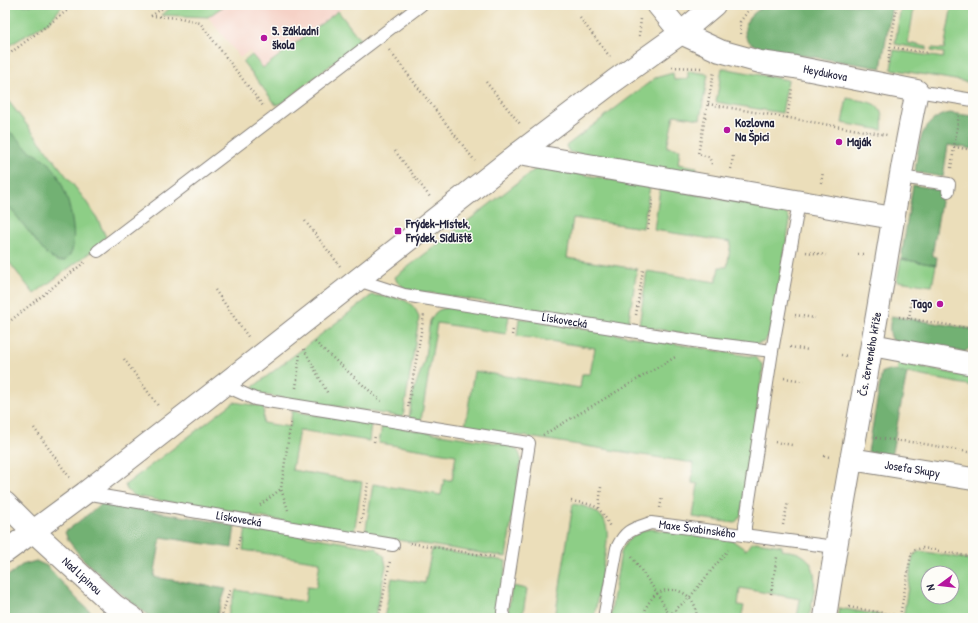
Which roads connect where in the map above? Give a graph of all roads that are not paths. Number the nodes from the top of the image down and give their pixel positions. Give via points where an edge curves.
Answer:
1 (421, 5) edge
2 (658, 5) edge
3 (714, 5) edge
4 (681, 33) junction
5 (917, 91) junction
6 (973, 100) edge
7 (519, 153) junction
8 (900, 177) junction
9 (948, 187) road end
10 (799, 202) junction
11 (893, 218) junction
12 (98, 252) road end
13 (351, 276) junction
14 (872, 345) junction
15 (772, 351) junction
16 (973, 364) edge
17 (224, 385) junction
18 (851, 460) junction
19 (973, 480) edge
20 (79, 487) junction
21 (5, 503) edge
22 (33, 531) junction
23 (744, 535) junction
24 (393, 545) road end
25 (835, 547) junction
26 (5, 552) edge
27 (133, 618) edge
28 (505, 618) edge
29 (604, 618) edge
30 (824, 618) edge

1 - 12 lane
2 - 4 street
3 - 4 street
4 - 5 street, Heydukova via 720,51 760,62
4 - 7 street
5 - 6 lane, Heydukova
5 - 8 street, Čs. červeného kříže
7 - 10 street
7 - 13 street
8 - 9 lane
8 - 11 street, Čs. červeného kříže
10 - 11 street
10 - 15 lane
11 - 14 street, Čs. červeného kříže
13 - 15 lane, Lískovecká via 404,295 633,332
13 - 17 street
14 - 16 street
14 - 18 street, Čs. červeného kříže
15 - 23 lane
17 - 20 street
17 - 28 lane via 255,399 529,443 510,560 503,612
18 - 19 street, Josefa Skupy
18 - 25 street, Čs. červeného kříže
20 - 22 street
20 - 24 lane, Lískovecká
21 - 22 street, Nad Lipinou
22 - 26 street
22 - 27 street, Nad Lipinou via 116,606
23 - 25 lane, Maxe Švabinského
23 - 29 lane, Maxe Švabinského via 651,523 629,530 618,548
25 - 30 street, Čs. červeného kříže

